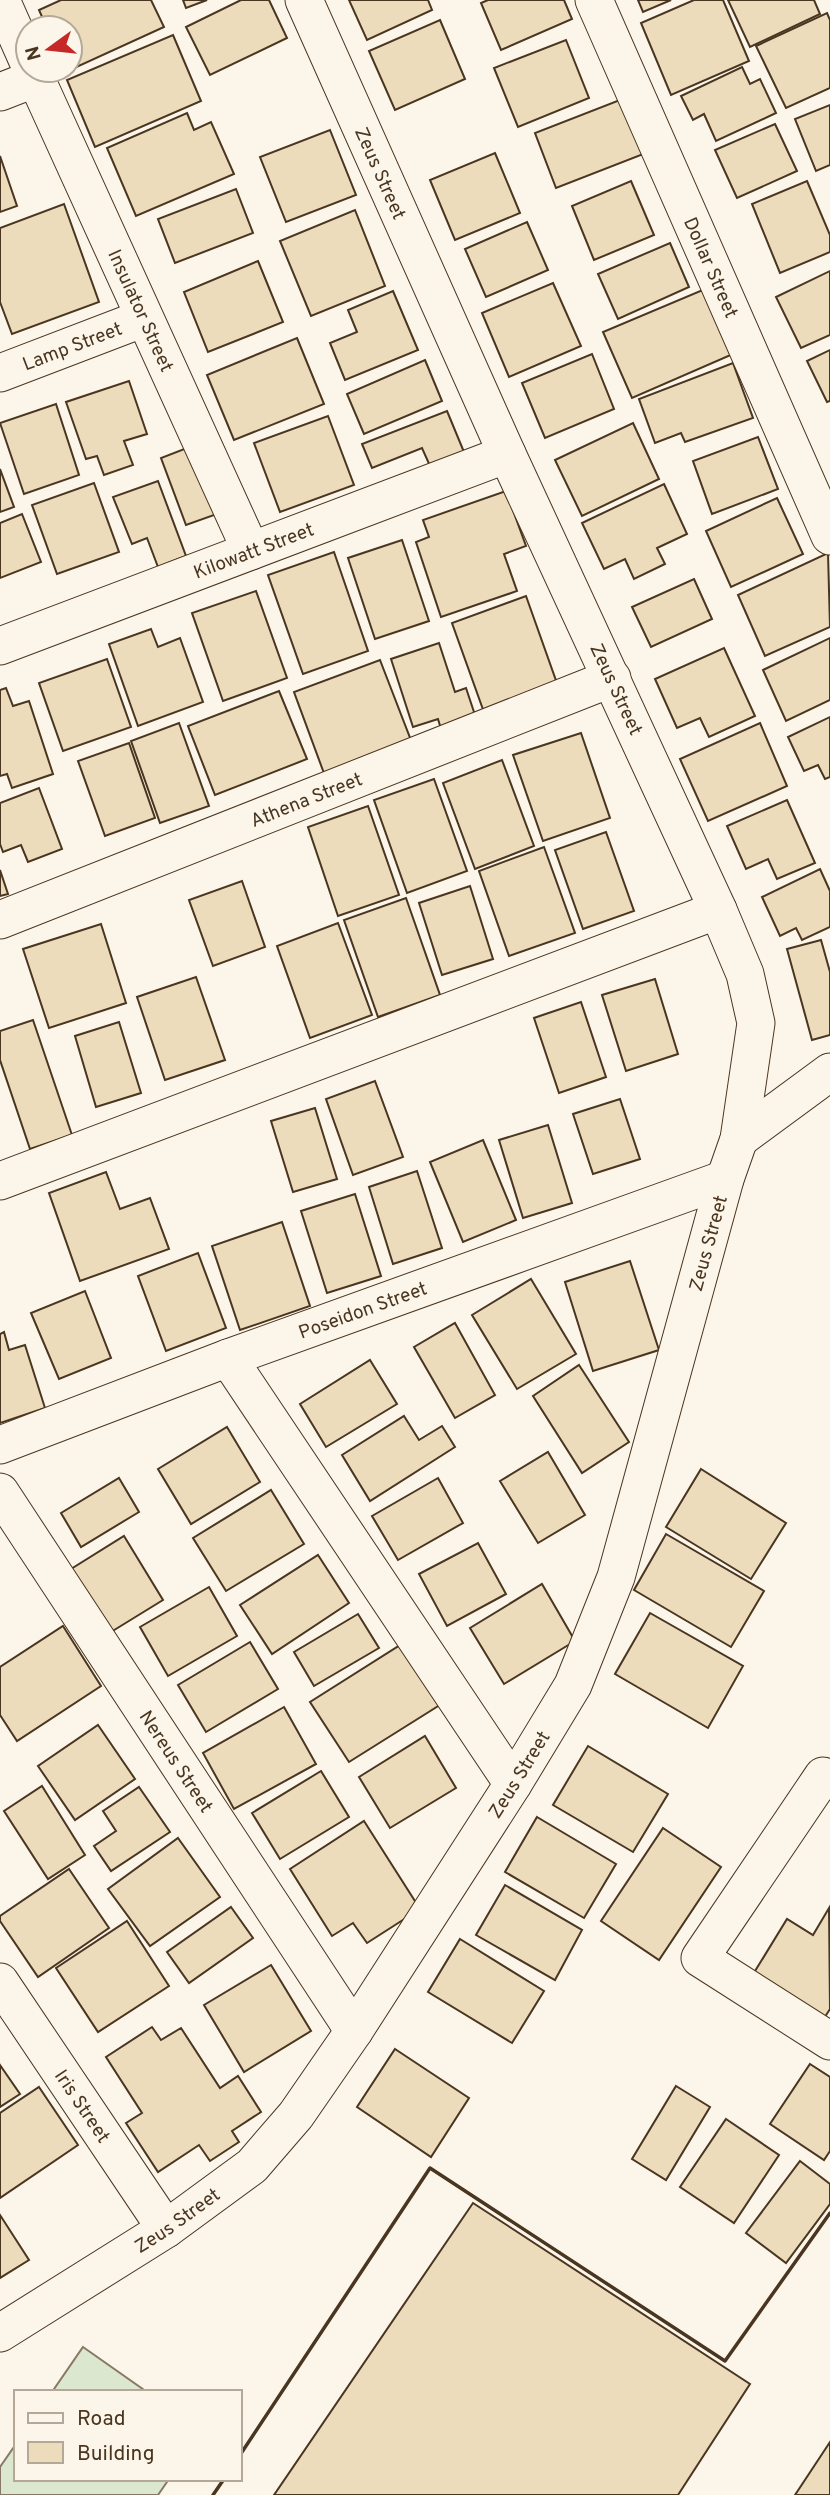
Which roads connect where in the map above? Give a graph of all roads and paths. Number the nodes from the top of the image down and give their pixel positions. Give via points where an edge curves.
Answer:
1 (1, 0) edge
2 (304, 0) edge
3 (594, 0) edge
4 (14, 29) edge
5 (38, 84) edge
6 (144, 318) junction
7 (0, 373) edge
8 (506, 454) junction
9 (830, 536) edge
10 (251, 551) junction
11 (0, 646) edge
12 (612, 678) junction
13 (718, 910) junction
14 (0, 920) edge
15 (830, 1072) edge
16 (739, 1139) junction
17 (725, 1179) junction
18 (0, 1181) edge
19 (228, 1359) junction
20 (0, 1445) edge
21 (0, 1492) edge
22 (830, 1780) edge
23 (513, 1784) junction
24 (0, 1982) edge
25 (354, 2031) junction
26 (830, 2041) edge
27 (166, 2229) junction
28 (0, 2333) edge

1 - 4 street, Insulator Street
2 - 8 street, Zeus Street
3 - 9 street, Dollar Street
5 - 6 street, Insulator Street
6 - 7 street, Lamp Street
6 - 10 street, Insulator Street
8 - 10 street, Kilowatt Street
8 - 12 street, Zeus Street
10 - 11 street, Kilowatt Street
12 - 13 street, Zeus Street
12 - 14 street, Athena Street
13 - 16 street, Zeus Street via 745,974 756,1023
13 - 18 street
15 - 16 street
16 - 17 street, Zeus Street
17 - 19 street, Poseidon Street
17 - 23 street, Zeus Street via 616,1577 573,1685
19 - 20 street, Poseidon Street
19 - 23 street
21 - 25 street, Nereus Street
22 - 26 street via 823,1776 700,1958
23 - 25 street, Zeus Street
24 - 27 street, Iris Street
25 - 27 street, Zeus Street via 296,2115 252,2166
27 - 28 street, Zeus Street

